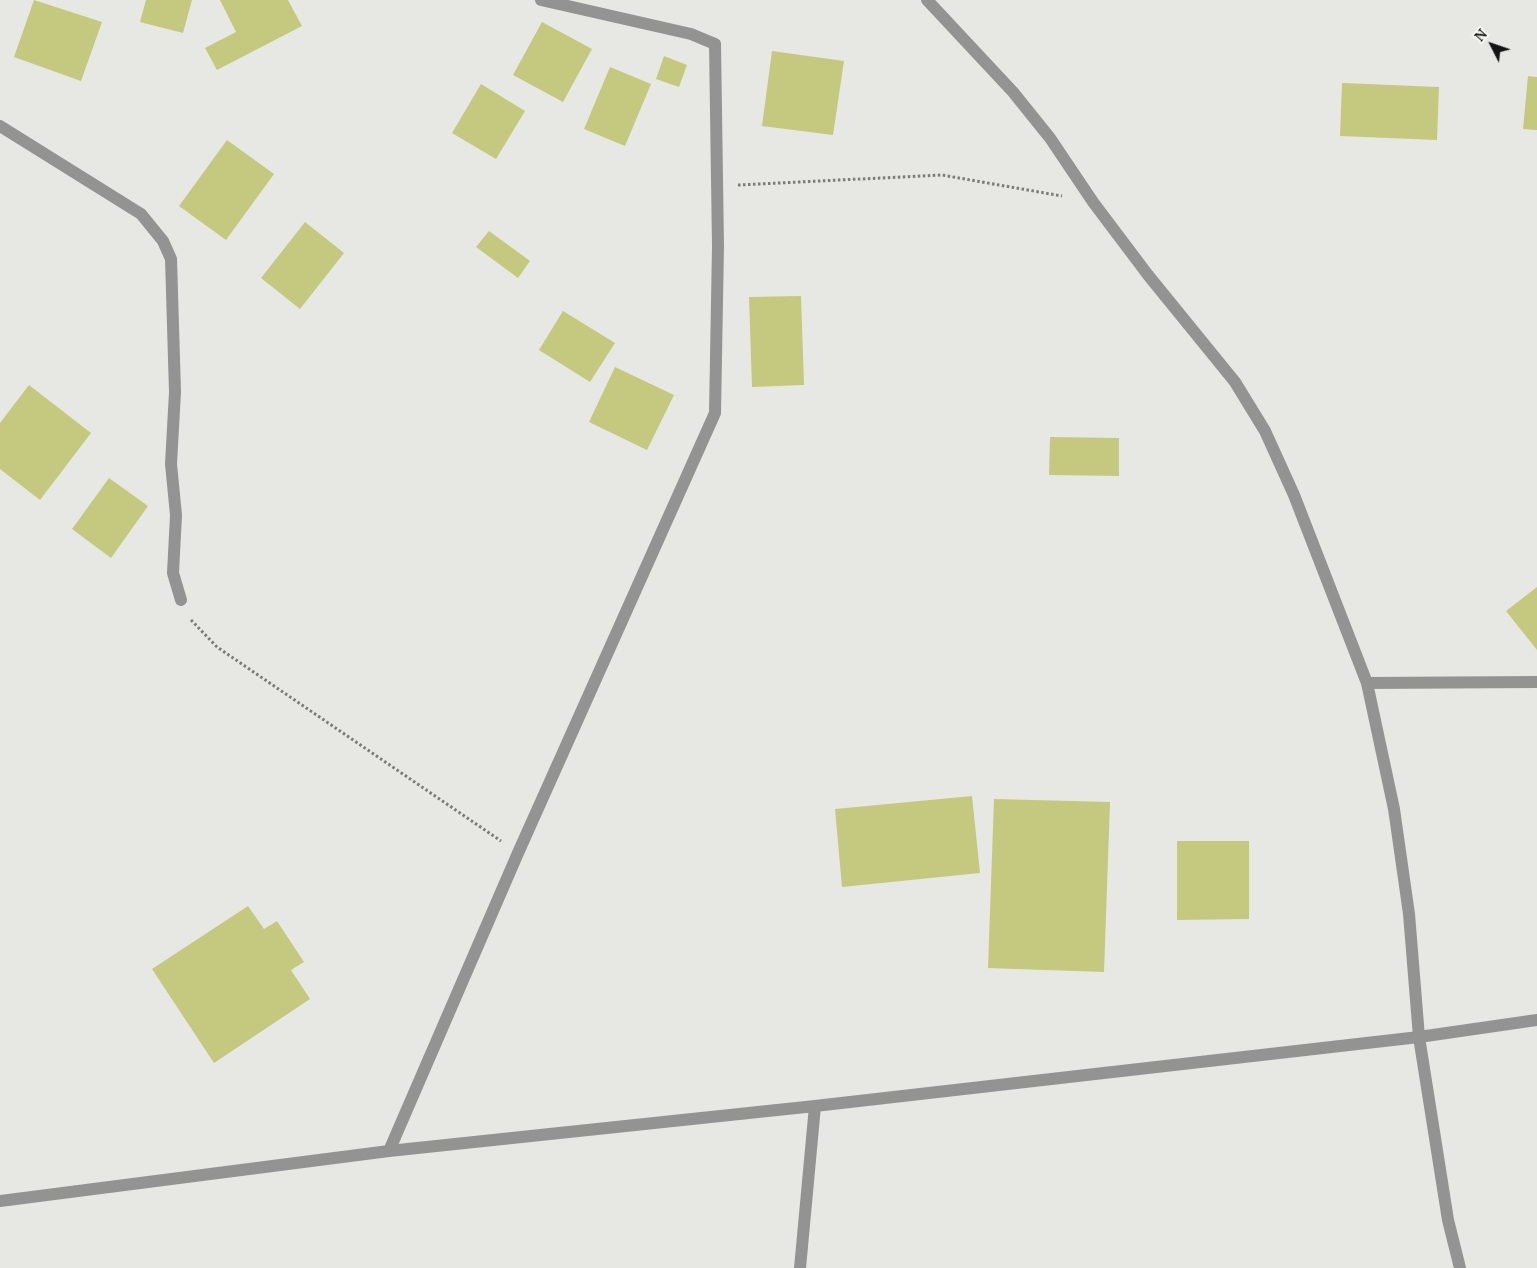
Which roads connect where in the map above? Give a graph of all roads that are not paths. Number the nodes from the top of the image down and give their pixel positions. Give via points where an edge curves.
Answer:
1 (540, 0) edge
2 (927, 0) edge
3 (0, 126) edge
4 (181, 600) road end
5 (1537, 682) edge
6 (1367, 683) junction
7 (1537, 1020) edge
8 (1419, 1037) junction
9 (815, 1106) junction
10 (389, 1151) junction
11 (0, 1201) edge
12 (800, 1268) edge
13 (1460, 1268) edge

1 - 10 street via 691,34 715,44 716,413 518,853
2 - 6 street via 1013,92 1050,138 1093,202 1235,382 1265,431 1294,495
3 - 4 street via 141,214 163,241 171,259 175,392 171,464 176,515 173,573
5 - 6 street
6 - 8 street via 1394,809 1409,914
7 - 8 street
8 - 9 street
8 - 13 street via 1448,1220
9 - 10 street
9 - 12 street
10 - 11 street

